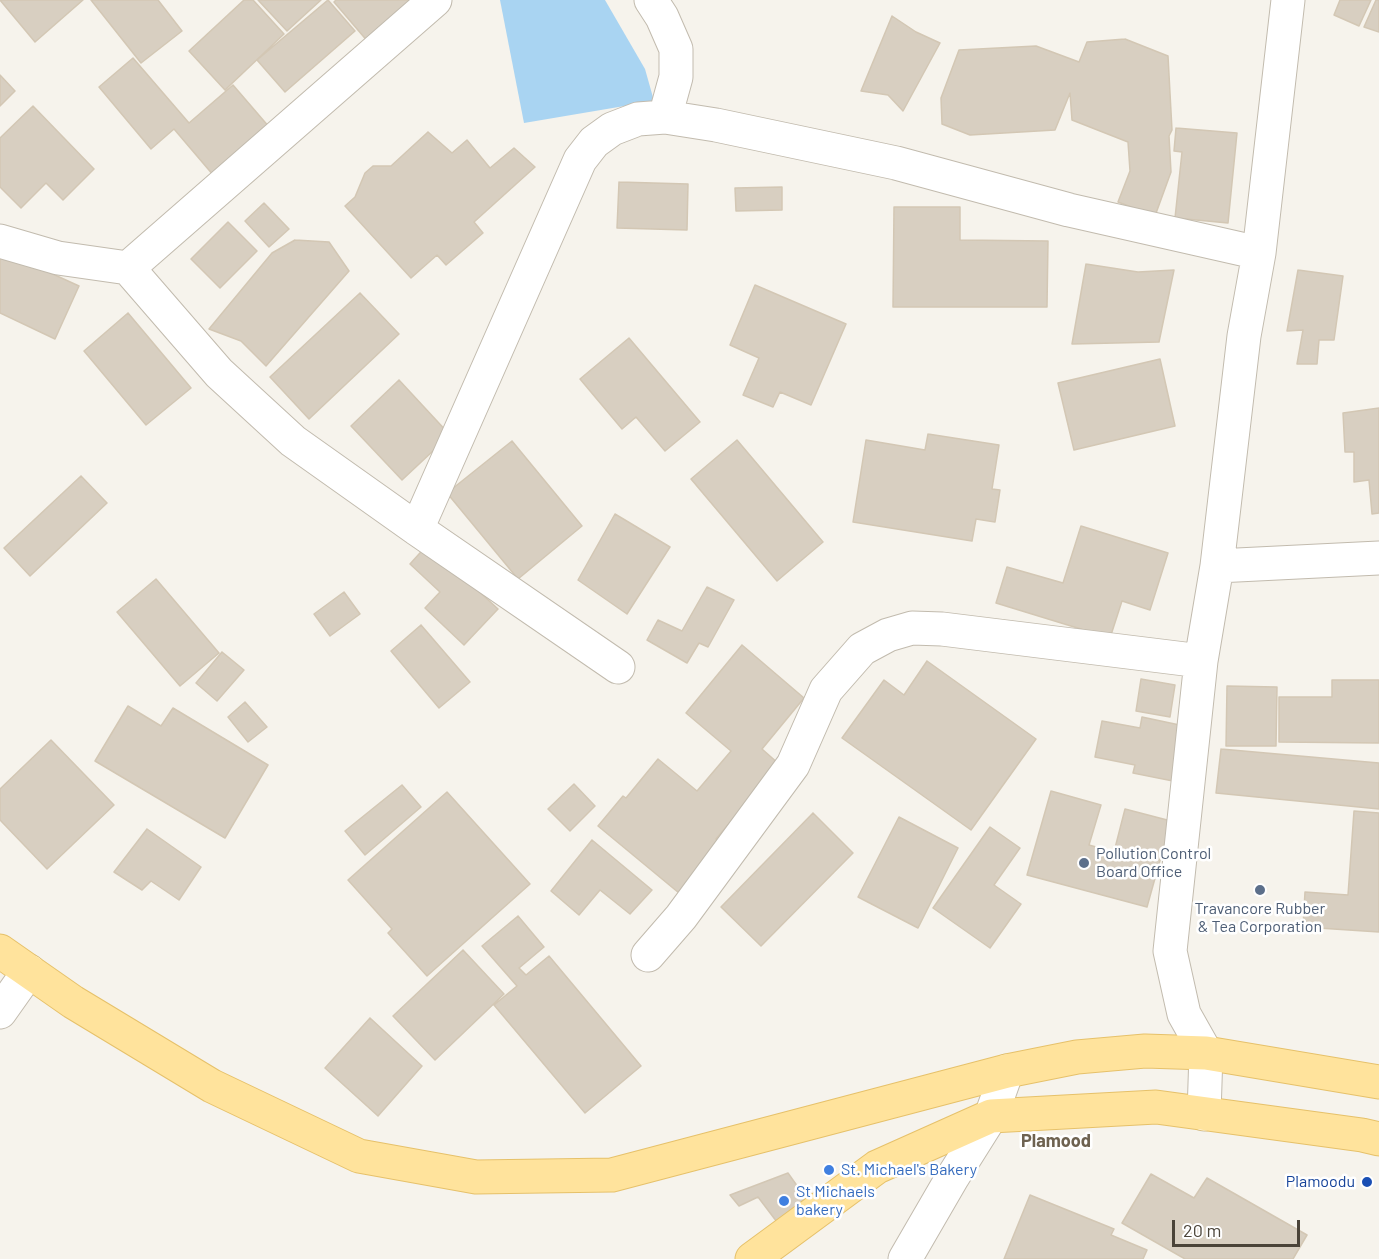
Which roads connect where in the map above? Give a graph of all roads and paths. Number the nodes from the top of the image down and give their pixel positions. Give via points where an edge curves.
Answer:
1 (435, 0) edge
2 (651, 0) edge
3 (1288, 0) edge
4 (665, 117) junction
5 (0, 241) edge
6 (1259, 253) junction
7 (128, 268) junction
8 (417, 530) junction
9 (1379, 558) edge
10 (1217, 566) junction
11 (1201, 661) junction
12 (618, 666) dead end
13 (0, 951) edge
14 (648, 955) dead end
15 (29, 971) junction
16 (0, 1012) edge
17 (1206, 1053) junction
18 (1006, 1071) junction
19 (1379, 1082) edge
20 (1204, 1114) junction
21 (991, 1116) junction
22 (1379, 1139) edge
23 (752, 1259) edge
24 (905, 1259) edge

1 - 7 street
2 - 4 street via 676,49 676,77
3 - 6 street
4 - 6 street via 896,163 1069,210
4 - 8 street via 638,119 612,129 594,142 580,160
5 - 7 street via 58,258
6 - 10 street via 1244,336
7 - 8 street via 219,373 293,441
8 - 12 street
9 - 10 street
10 - 11 street
11 - 14 street via 942,629 912,628 888,635 862,649 826,690 793,765 681,917
11 - 17 street via 1170,951 1184,1014
13 - 15 main road
15 - 16 street
15 - 18 main road via 212,1086 359,1156 476,1178 612,1175
17 - 18 main road via 1145,1051 1077,1057
17 - 19 main road
17 - 20 street
18 - 21 street
20 - 21 main road via 1156,1107
20 - 22 main road
21 - 23 main road via 877,1167
21 - 24 street

